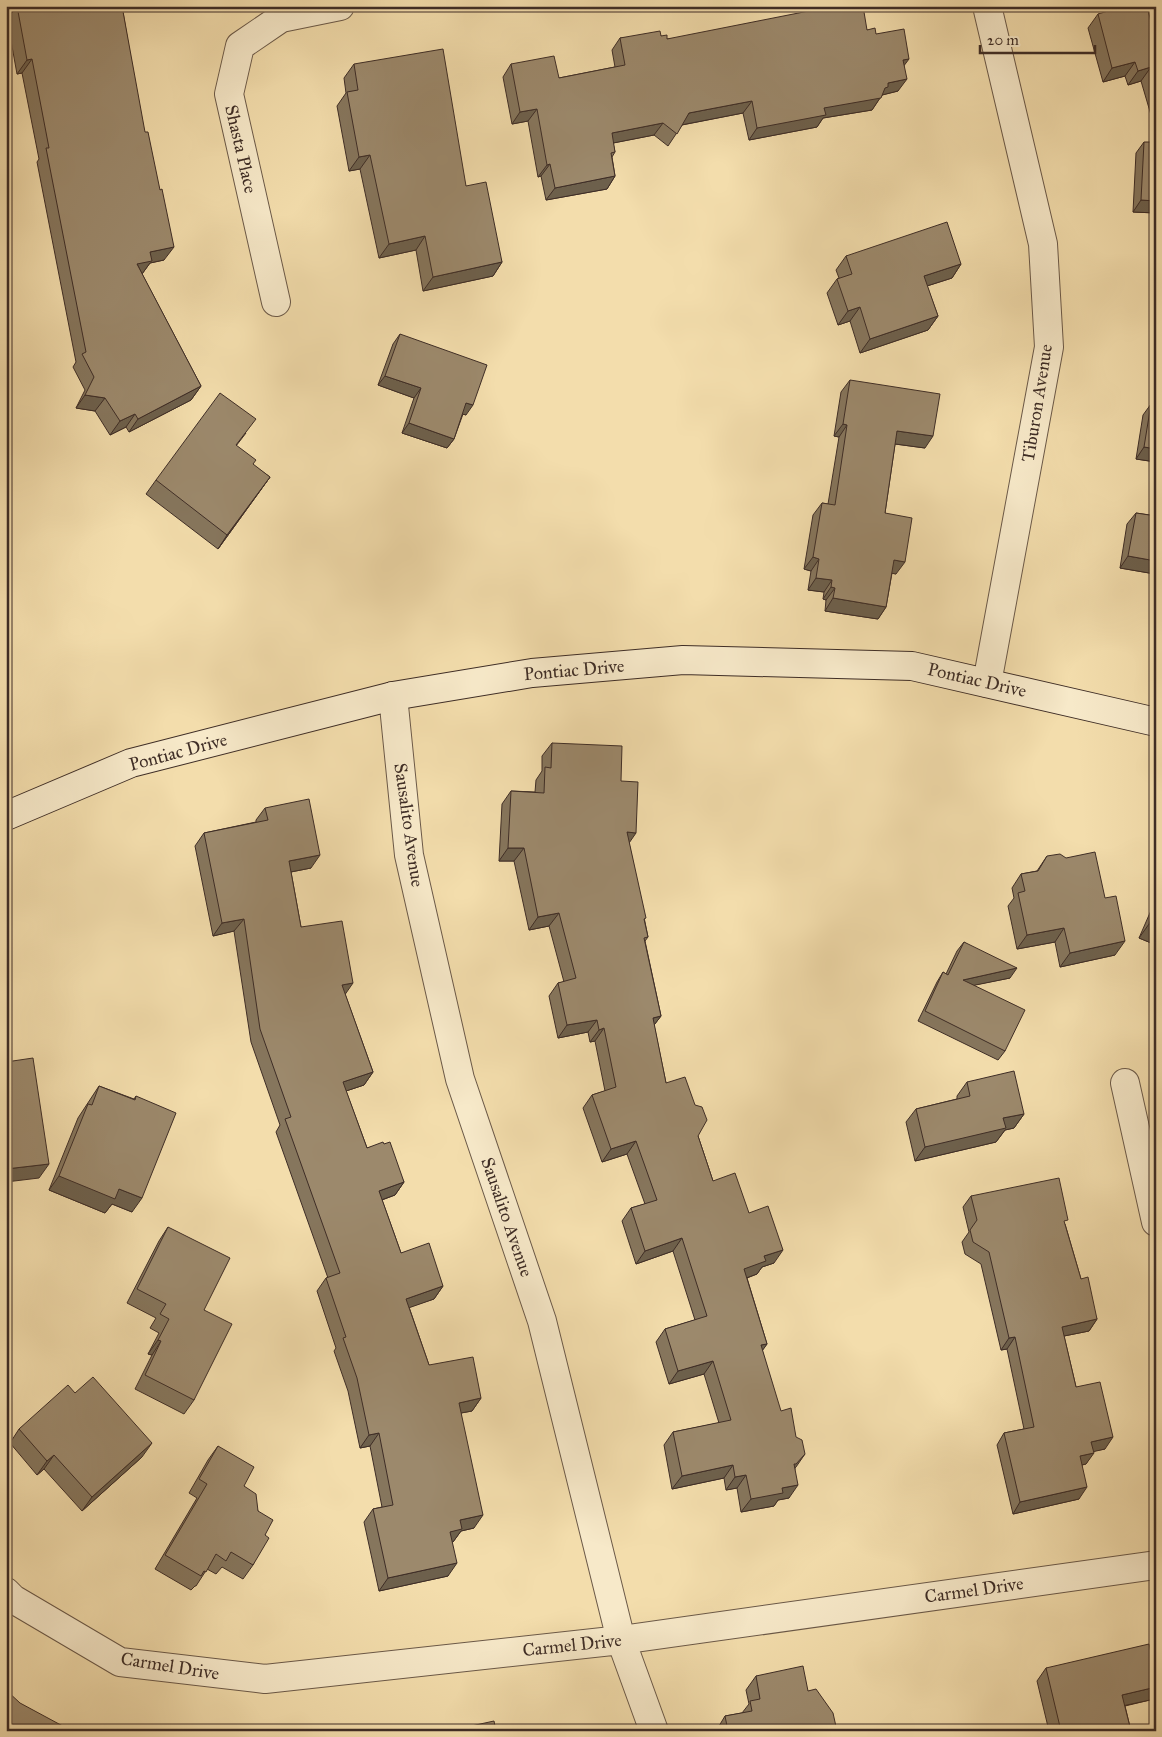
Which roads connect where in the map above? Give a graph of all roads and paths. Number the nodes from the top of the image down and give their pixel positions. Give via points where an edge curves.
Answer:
1 (340, 6) edge
2 (987, 6) edge
3 (276, 302) dead end
4 (987, 683) junction
5 (393, 696) junction
6 (1156, 722) edge
7 (6, 816) edge
8 (1125, 1083) dead end
9 (1156, 1222) edge
10 (1156, 1565) edge
11 (6, 1592) edge
12 (621, 1640) junction
13 (654, 1731) edge

1 - 3 street, Shasta Place via 281,18 240,46 229,94
2 - 4 street, Tiburon Avenue via 1043,244 1049,347
4 - 5 street, Pontiac Drive via 912,666 683,660 532,673
4 - 6 street, Pontiac Drive
5 - 7 street, Pontiac Drive via 131,764
5 - 12 street, Sausalito Avenue via 409,855 460,1079 542,1321
8 - 9 street
10 - 12 street, Carmel Drive
11 - 12 street, Carmel Drive via 120,1662 265,1679
12 - 13 street, Sausalito Avenue

